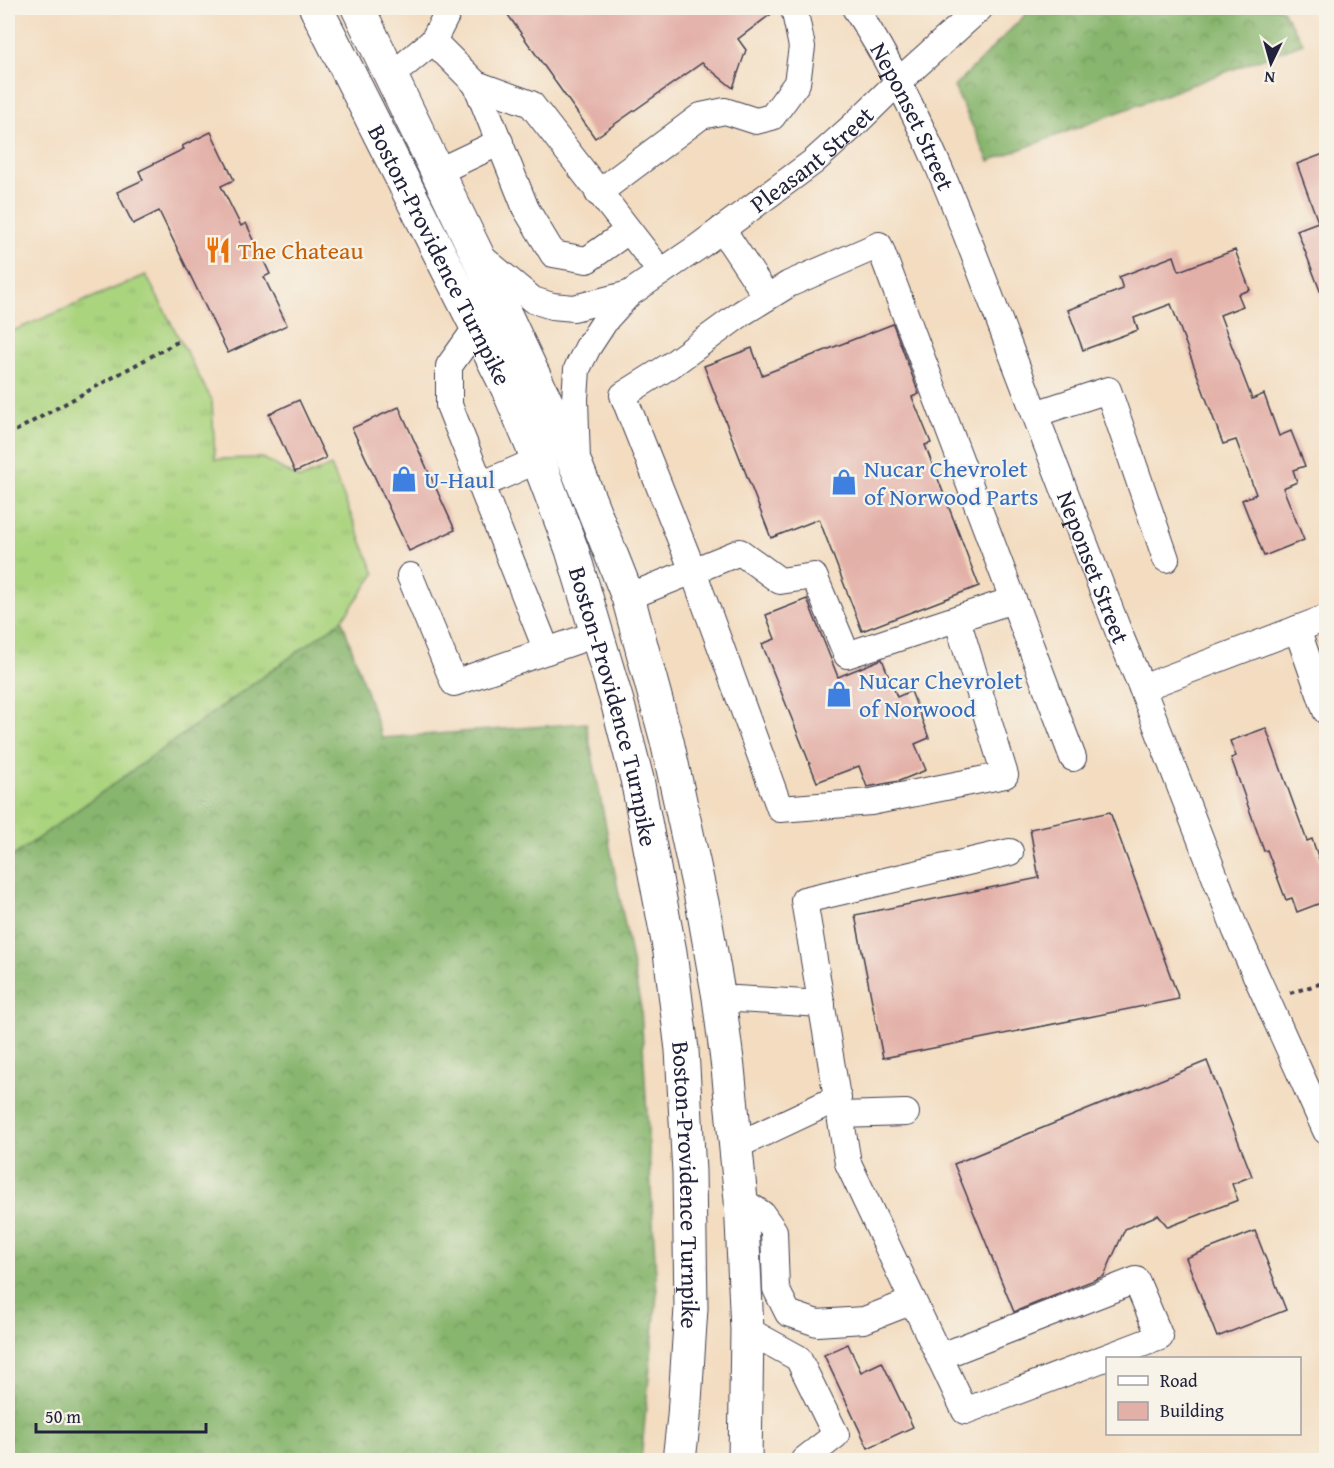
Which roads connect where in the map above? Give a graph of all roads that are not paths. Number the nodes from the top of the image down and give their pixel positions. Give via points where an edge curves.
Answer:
1 (316, 8) edge
2 (358, 8) edge
3 (450, 8) edge
4 (794, 8) edge
5 (855, 8) edge
6 (980, 8) edge
7 (433, 40) junction
8 (391, 76) junction
9 (899, 81) junction
10 (476, 84) junction
11 (500, 142) junction
12 (437, 172) junction
13 (598, 193) junction
14 (722, 229) junction
15 (628, 231) junction
16 (477, 254) junction
17 (661, 272) junction
18 (629, 294) junction
19 (767, 297) junction
20 (477, 327) junction
21 (1035, 414) junction
22 (538, 460) junction
23 (577, 468) junction
24 (481, 485) junction
25 (1166, 558) dead end
26 (693, 571) junction
27 (410, 576) dead end
28 (628, 597) junction
29 (1013, 600) junction
30 (1326, 618) edge
31 (957, 619) junction
32 (1297, 629) junction
33 (596, 634) junction
34 (547, 651) junction
35 (1142, 688) junction
36 (1326, 711) edge
37 (1073, 758) dead end
38 (1010, 852) dead end
39 (720, 998) junction
40 (822, 1004) junction
41 (839, 1106) junction
42 (906, 1113) dead end
43 (1326, 1131) edge
44 (736, 1146) junction
45 (741, 1200) junction
46 (913, 1301) junction
47 (747, 1330) junction
48 (939, 1357) junction
49 (1106, 1357) edge
50 (1107, 1357) edge
51 (679, 1461) edge
52 (745, 1461) edge
53 (804, 1461) edge

1 - 20 main road, Boston-Providence Turnpike
2 - 8 main road, Boston-Providence Turnpike
3 - 7 street
4 - 13 street via 802,47 797,83 772,117 756,121 725,111 701,116
5 - 9 street, Neponset Street
6 - 9 street, Pleasant Street
7 - 8 street
7 - 10 street
8 - 12 main road, Boston-Providence Turnpike
9 - 14 street, Pleasant Street via 813,162
9 - 21 street, Neponset Street via 981,271
10 - 11 street
10 - 13 street via 531,104
11 - 12 street
11 - 15 street via 526,209 553,254 586,260
12 - 16 main road, Boston-Providence Turnpike
13 - 15 street
14 - 17 street, Pleasant Street
14 - 19 street
15 - 17 street
16 - 18 street, Pleasant Street via 532,300 552,306 574,308
16 - 23 main road, Boston-Providence Turnpike
17 - 18 street, Pleasant Street
18 - 23 street, Pleasant Street via 601,328 577,369
19 - 26 street via 623,394
19 - 29 street via 879,245
20 - 22 main road, Boston-Providence Turnpike
20 - 24 street via 449,366 450,405
21 - 25 street via 1108,390
21 - 35 street, Neponset Street
22 - 24 street
22 - 33 main road, Boston-Providence Turnpike via 572,550
23 - 28 main road, Boston-Providence Turnpike
24 - 34 street
26 - 28 street
26 - 31 street via 740,552 780,581 814,576 847,655
26 - 31 street via 780,809 871,802 1005,775
27 - 34 street via 454,683
28 - 39 main road, Boston-Providence Turnpike via 667,741
29 - 31 street
29 - 37 street
30 - 32 street
32 - 35 street
32 - 36 street
33 - 34 street
33 - 51 main road, Boston-Providence Turnpike via 637,779 670,952 682,1050 691,1308
35 - 43 street, Neponset Street via 1236,931
38 - 40 street via 804,900
39 - 40 street
39 - 44 main road, Boston-Providence Turnpike
40 - 41 street
41 - 42 street
41 - 44 street
41 - 46 street via 848,1163
44 - 45 main road, Boston-Providence Turnpike
45 - 46 street via 762,1214 774,1231 776,1289 788,1313 817,1323 864,1320
45 - 47 main road, Boston-Providence Turnpike
46 - 48 street
47 - 52 main road, Boston-Providence Turnpike
47 - 53 street via 798,1358 837,1435
48 - 49 street via 965,1411
48 - 50 street via 1136,1280 1160,1337

